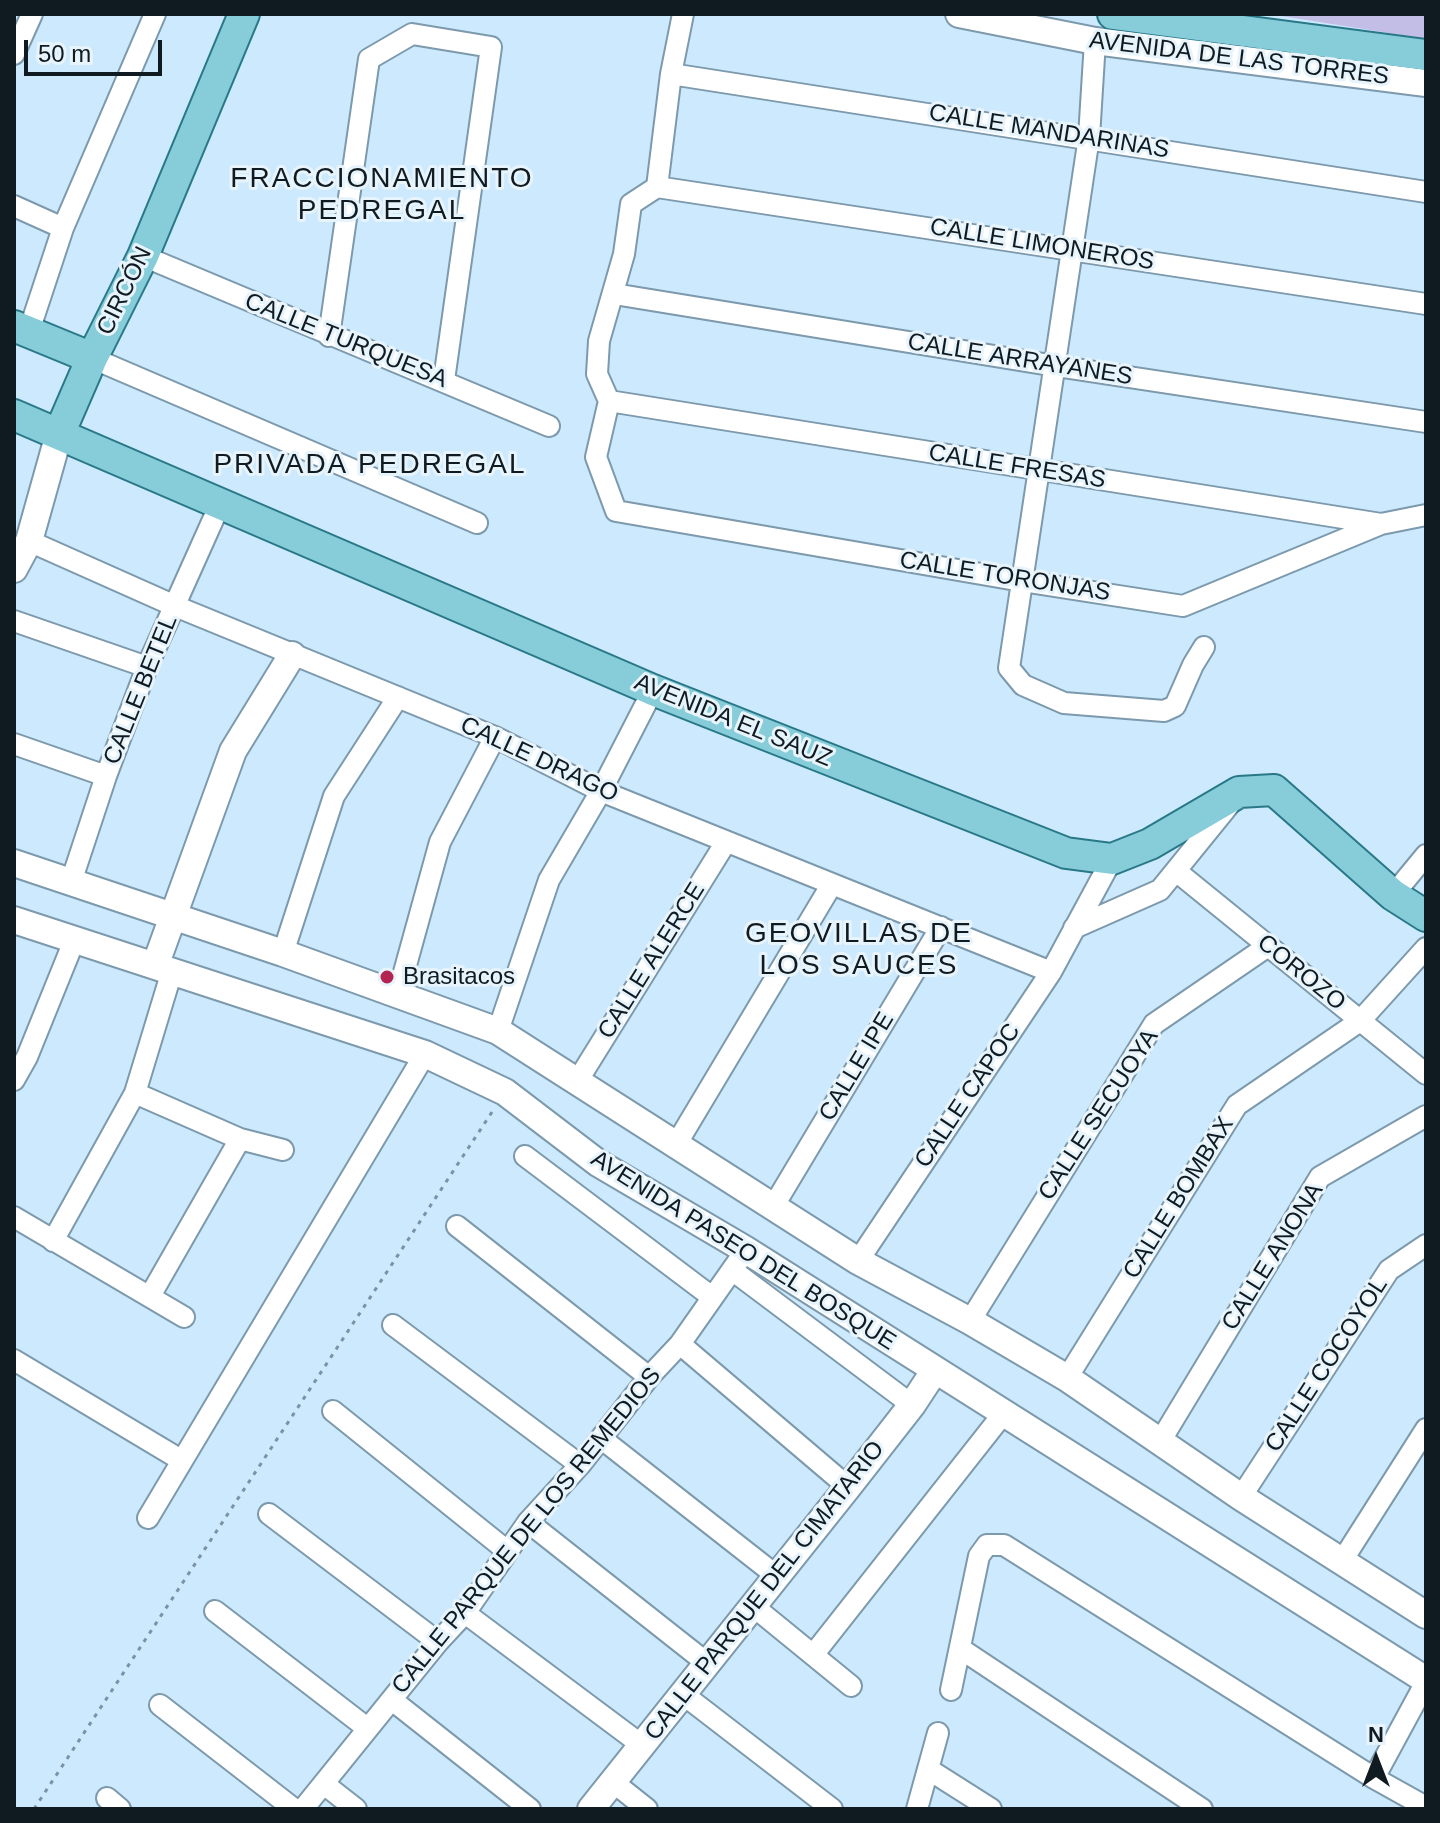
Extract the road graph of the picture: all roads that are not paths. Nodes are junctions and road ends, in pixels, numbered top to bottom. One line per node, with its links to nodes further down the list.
1 (32, 14): 8 (street)
2 (155, 14): 16 (street)
3 (244, 14): 18 (main road, CIRCÓN)
4 (683, 14): 10 (street)
5 (959, 14): 7 (main road, AVENIDA DE LAS TORRES)
6 (1113, 14): 9 (main road, AVENIDA DE LAS TORRES)
7 (1095, 41): 11 (main road, AVENIDA DE LAS TORRES); 12 (street)
8 (14, 54)
9 (1426, 55)
10 (671, 74): 12 (street, CALLE MANDARINAS); 13 (street)
11 (1426, 83)
12 (1089, 137): 14 (street, CALLE MANDARINAS); 17 (street)
13 (657, 187): 17 (street, CALLE LIMONEROS); 19 (street)
14 (1426, 192)
15 (14, 206): 16 (street)
16 (63, 228): 21 (street)
17 (1072, 250): 20 (street, CALLE LIMONEROS); 24 (street)
18 (143, 256): 22 (street, CALLE TURQUESA); 23 (main road, CIRCÓN)
19 (614, 294): 24 (street, CALLE ARRAYANES); 26 (street)
20 (1426, 304)
21 (22, 329): 23 (main road)
22 (329, 336): 25 (street, CALLE TURQUESA); 25 (street)
23 (92, 358): 30 (main road, CIRCÓN); 34 (street)
24 (1056, 366): 28 (street, CALLE ARRAYANES); 31 (street)
25 (444, 380): 29 (street, CALLE TURQUESA)
26 (609, 401): 31 (street, CALLE FRESAS); 38 (street, CALLE TORONJAS)
27 (14, 415): 30 (main road, AVENIDA EL SAUZ)
28 (1426, 422)
29 (549, 426)
30 (59, 434): 32 (main road, AVENIDA EL SAUZ); 36 (main road, CIRCÓN)
31 (1037, 470): 35 (street, CALLE FRESAS); 38 (street)
32 (221, 502): 39 (street, CALLE BETEL); 44 (main road, AVENIDA EL SAUZ)
33 (1426, 515): 35 (street, CALLE FRESAS)
34 (477, 523)
35 (1381, 524): 38 (street, CALLE TORONJAS)
36 (29, 541): 37 (main road, CIRCÓN); 39 (street, CALLE DRAGO)
37 (14, 569)
38 (1022, 581): 41 (street)
39 (175, 606): 42 (street, CALLE DRAGO); 43 (street, CALLE BETEL)
40 (14, 621): 43 (street)
41 (1204, 647)
42 (292, 655): 45 (street, CALLE DRAGO); 59 (main road)
43 (147, 667): 48 (street, CALLE BETEL)
44 (653, 690): 49 (street); 53 (main road, AVENIDA EL SAUZ)
45 (398, 697): 46 (street, CALLE DRAGO); 67 (street)
46 (495, 737): 49 (street, CALLE DRAGO); 70 (street)
47 (14, 744): 48 (street)
48 (106, 776): 56 (street, CALLE BETEL)
49 (601, 791): 51 (street, CALLE DRAGO); 72 (street)
50 (1239, 792): 53 (main road, AVENIDA EL SAUZ); 55 (street); 58 (main road)
51 (726, 842): 57 (street, CALLE DRAGO); 77 (street, CALLE ALERCE)
52 (1426, 855): 58 (street)
53 (1112, 859): 63 (street, CALLE CAPOC)
54 (14, 863): 56 (main road)
55 (1176, 871): 63 (street); 65 (street, COROZO)
56 (71, 882): 59 (main road)
57 (832, 884): 62 (street, CALLE DRAGO); 81 (street)
58 (1393, 895): 60 (main road)
59 (173, 916): 67 (main road); 68 (main road)
60 (1426, 916)
61 (14, 920): 64 (main road, AVENIDA PASEO DEL BOSQUE)
62 (941, 927): 69 (street, CALLE DRAGO); 84 (street, CALLE IPE)
63 (1074, 928): 69 (street, CALLE CAPOC)
64 (74, 941): 68 (main road, AVENIDA PASEO DEL BOSQUE); 74 (street)
65 (1268, 946): 71 (street, COROZO); 94 (street, CALLE SECUOYA)
66 (1426, 948): 71 (street, CALLE BOMBAX)
67 (283, 953): 70 (main road)
68 (164, 968): 73 (main road, AVENIDA PASEO DEL BOSQUE); 78 (street)
69 (1051, 972): 90 (street, CALLE CAPOC)
70 (398, 994): 72 (main road)
71 (1360, 1021): 75 (street, COROZO); 100 (street, CALLE BOMBAX)
72 (498, 1031): 77 (main road)
73 (425, 1054): 89 (main road, AVENIDA PASEO DEL BOSQUE); 107 (street)
74 (20, 1055): 76 (street)
75 (1426, 1074)
76 (14, 1080)
77 (578, 1080): 81 (main road)
78 (135, 1093): 80 (street); 87 (street)
79 (1426, 1116): 106 (street, CALLE ANONA)
80 (240, 1139): 82 (street); 91 (street)
81 (677, 1143): 84 (main road)
82 (283, 1150)
83 (525, 1156): 92 (street)
84 (773, 1207): 90 (main road)
85 (14, 1217): 87 (street)
86 (457, 1226): 99 (street)
87 (53, 1241): 91 (street)
88 (1426, 1245): 110 (street, CALLE COCOYOL)
89 (739, 1260): 92 (street, CALLE PARQUE DE LOS REMEDIOS); 98 (main road, AVENIDA PASEO DEL BOSQUE); 101 (street)
90 (858, 1261): 94 (main road)
91 (150, 1296): 93 (street)
92 (712, 1297): 96 (street, CALLE PARQUE DE LOS REMEDIOS)
93 (184, 1317)
94 (970, 1321): 100 (main road)
95 (393, 1325): 108 (street)
96 (680, 1344): 99 (street, CALLE PARQUE DE LOS REMEDIOS); 109 (street)
97 (14, 1360): 107 (street)
98 (935, 1370): 101 (main road, CALLE PARQUE DEL CIMATARIO); 103 (main road, AVENIDA PASEO DEL BOSQUE)
99 (649, 1377): 105 (street, CALLE PARQUE DE LOS REMEDIOS)
100 (1067, 1378): 106 (main road)
101 (912, 1405): 109 (main road, CALLE PARQUE DEL CIMATARIO)
102 (333, 1411): 114 (street)
103 (1003, 1414): 123 (street); 125 (main road, AVENIDA PASEO DEL BOSQUE)
104 (1426, 1429): 115 (street)
105 (602, 1439): 108 (street, CALLE PARQUE DE LOS REMEDIOS); 116 (street)
106 (1161, 1440): 110 (main road)
107 (181, 1460): 112 (street)
108 (580, 1465): 113 (street, CALLE PARQUE DE LOS REMEDIOS)
109 (848, 1487): 116 (main road, CALLE PARQUE DEL CIMATARIO)
110 (1241, 1497): 115 (main road)
111 (269, 1514): 121 (street)
112 (148, 1518)
113 (528, 1522): 114 (street, CALLE PARQUE DE LOS REMEDIOS); 124 (street)
114 (506, 1550): 119 (street, CALLE PARQUE DE LOS REMEDIOS)
115 (1342, 1561): 120 (main road)
116 (778, 1577): 117 (main road, CALLE PARQUE DEL CIMATARIO)
117 (753, 1606): 123 (street); 124 (main road, CALLE PARQUE DEL CIMATARIO)
118 (215, 1611): 131 (street)
119 (465, 1613): 121 (street, CALLE PARQUE DE LOS REMEDIOS); 133 (street)
120 (1426, 1615)
121 (438, 1642): 129 (street, CALLE PARQUE DE LOS REMEDIOS)
122 (961, 1649): 127 (street); 135 (street); 148 (street)
123 (813, 1655): 126 (street)
124 (708, 1664): 128 (main road, CALLE PARQUE DEL CIMATARIO)
125 (1426, 1681): 135 (street)
126 (851, 1686)
127 (951, 1690)
128 (684, 1695): 133 (main road, CALLE PARQUE DEL CIMATARIO); 145 (street)
129 (392, 1700): 131 (street, CALLE PARQUE DE LOS REMEDIOS); 142 (street)
130 (160, 1705): 139 (street)
131 (367, 1728): 137 (street, CALLE PARQUE DE LOS REMEDIOS)
132 (938, 1733): 134 (street)
133 (643, 1746): 136 (main road, CALLE PARQUE DEL CIMATARIO)
134 (928, 1769): 146 (street); 147 (street)
135 (1374, 1778): 138 (street)
136 (613, 1782): 143 (main road, CALLE PARQUE DEL CIMATARIO); 144 (street)
137 (324, 1784): 140 (street, CALLE PARQUE DE LOS REMEDIOS); 141 (street)
138 (1426, 1807)
139 (294, 1809)
140 (303, 1809)
141 (356, 1809)
142 (530, 1809)
143 (591, 1809)
144 (647, 1809)
145 (832, 1809)
146 (917, 1809)
147 (991, 1809)
148 (1202, 1809)

